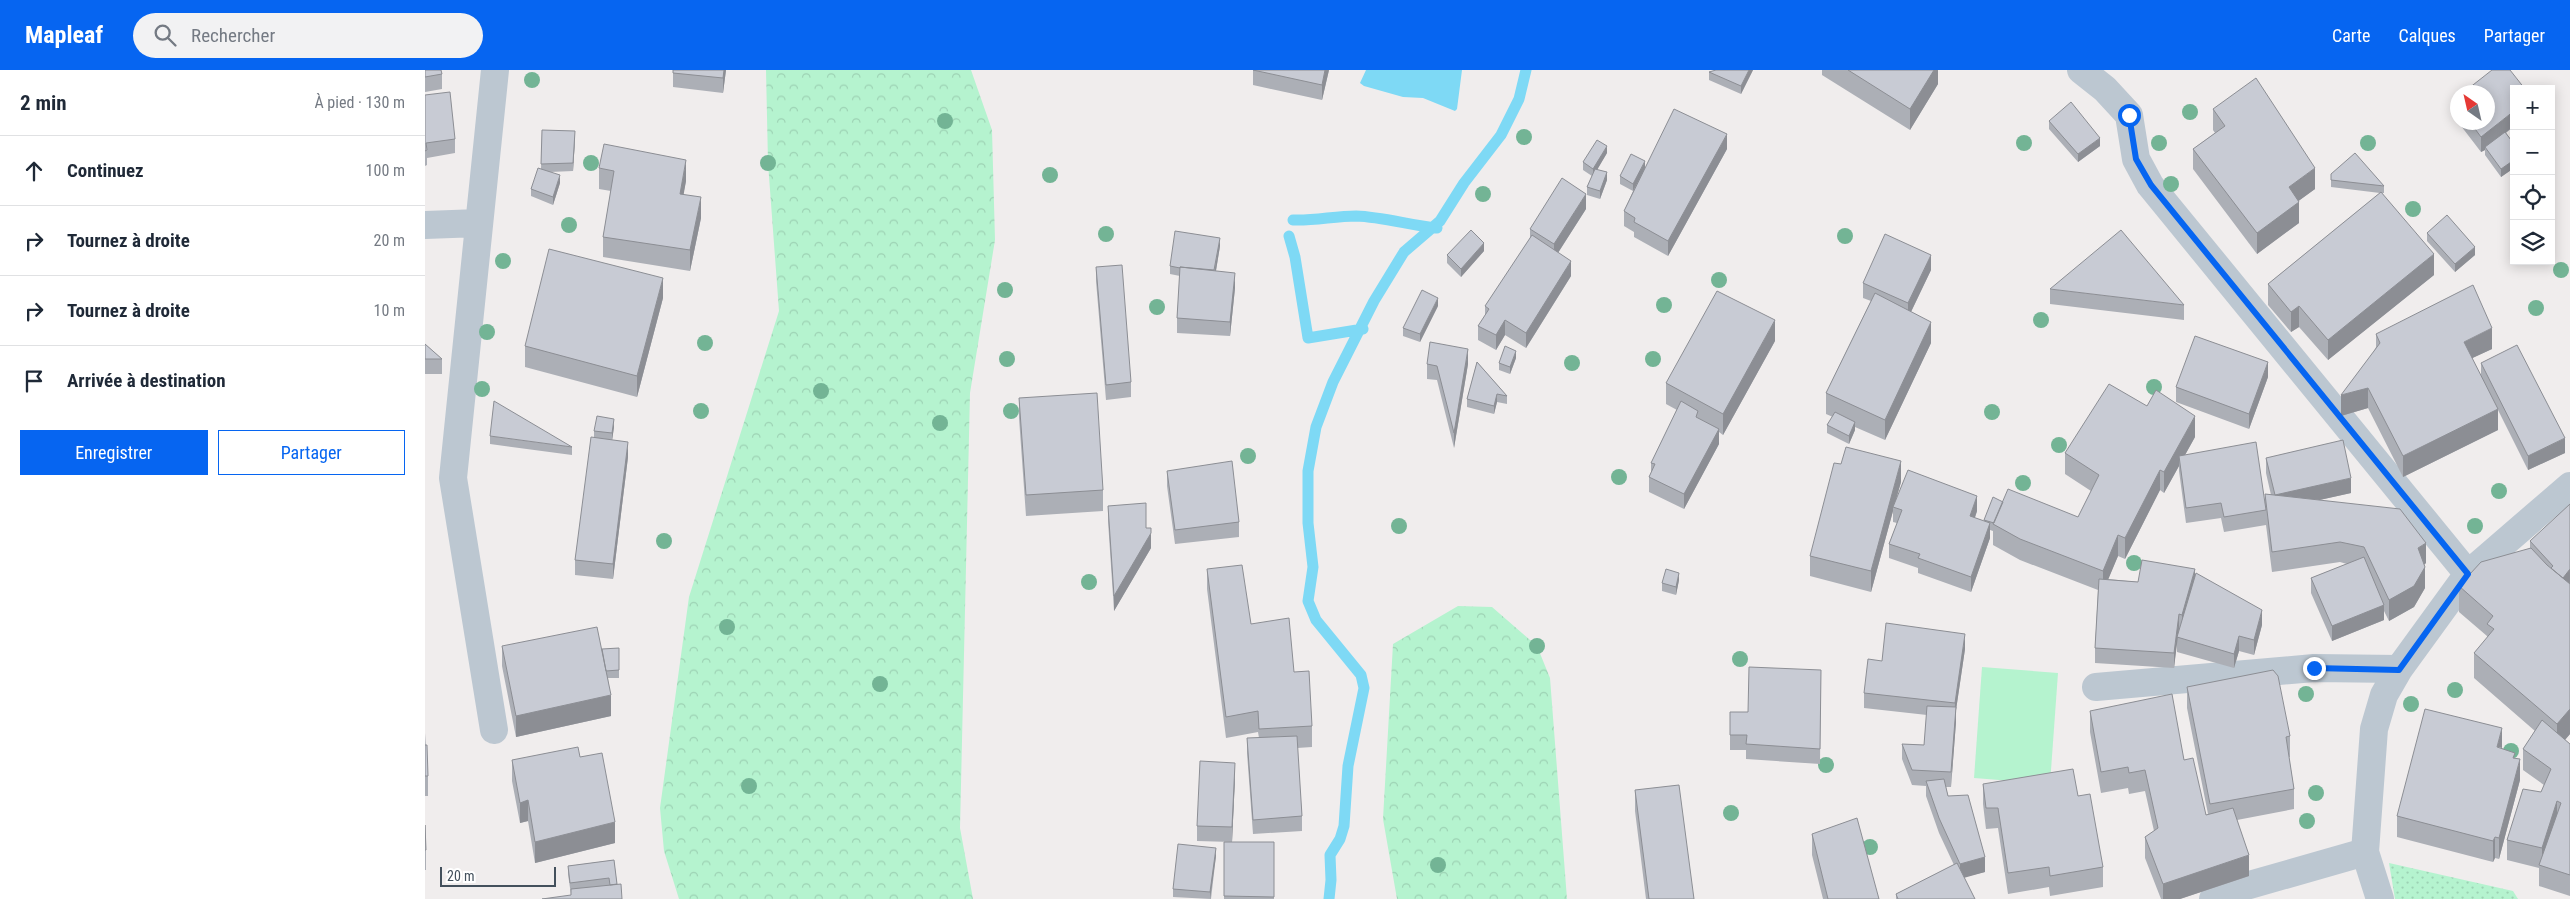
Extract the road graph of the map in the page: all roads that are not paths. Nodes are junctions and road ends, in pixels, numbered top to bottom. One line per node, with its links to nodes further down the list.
1 (495, 70): 3 (street)
2 (2081, 70): 6 (street)
3 (479, 223): 4 (street); 9 (street)
4 (425, 225)
5 (2570, 486): 6 (street)
6 (2468, 574): 7 (street)
7 (2399, 670): 8 (street); 10 (street)
8 (2096, 687)
9 (494, 730)
10 (2365, 852): 11 (street); 12 (street)
11 (2213, 899)
12 (2380, 899)

